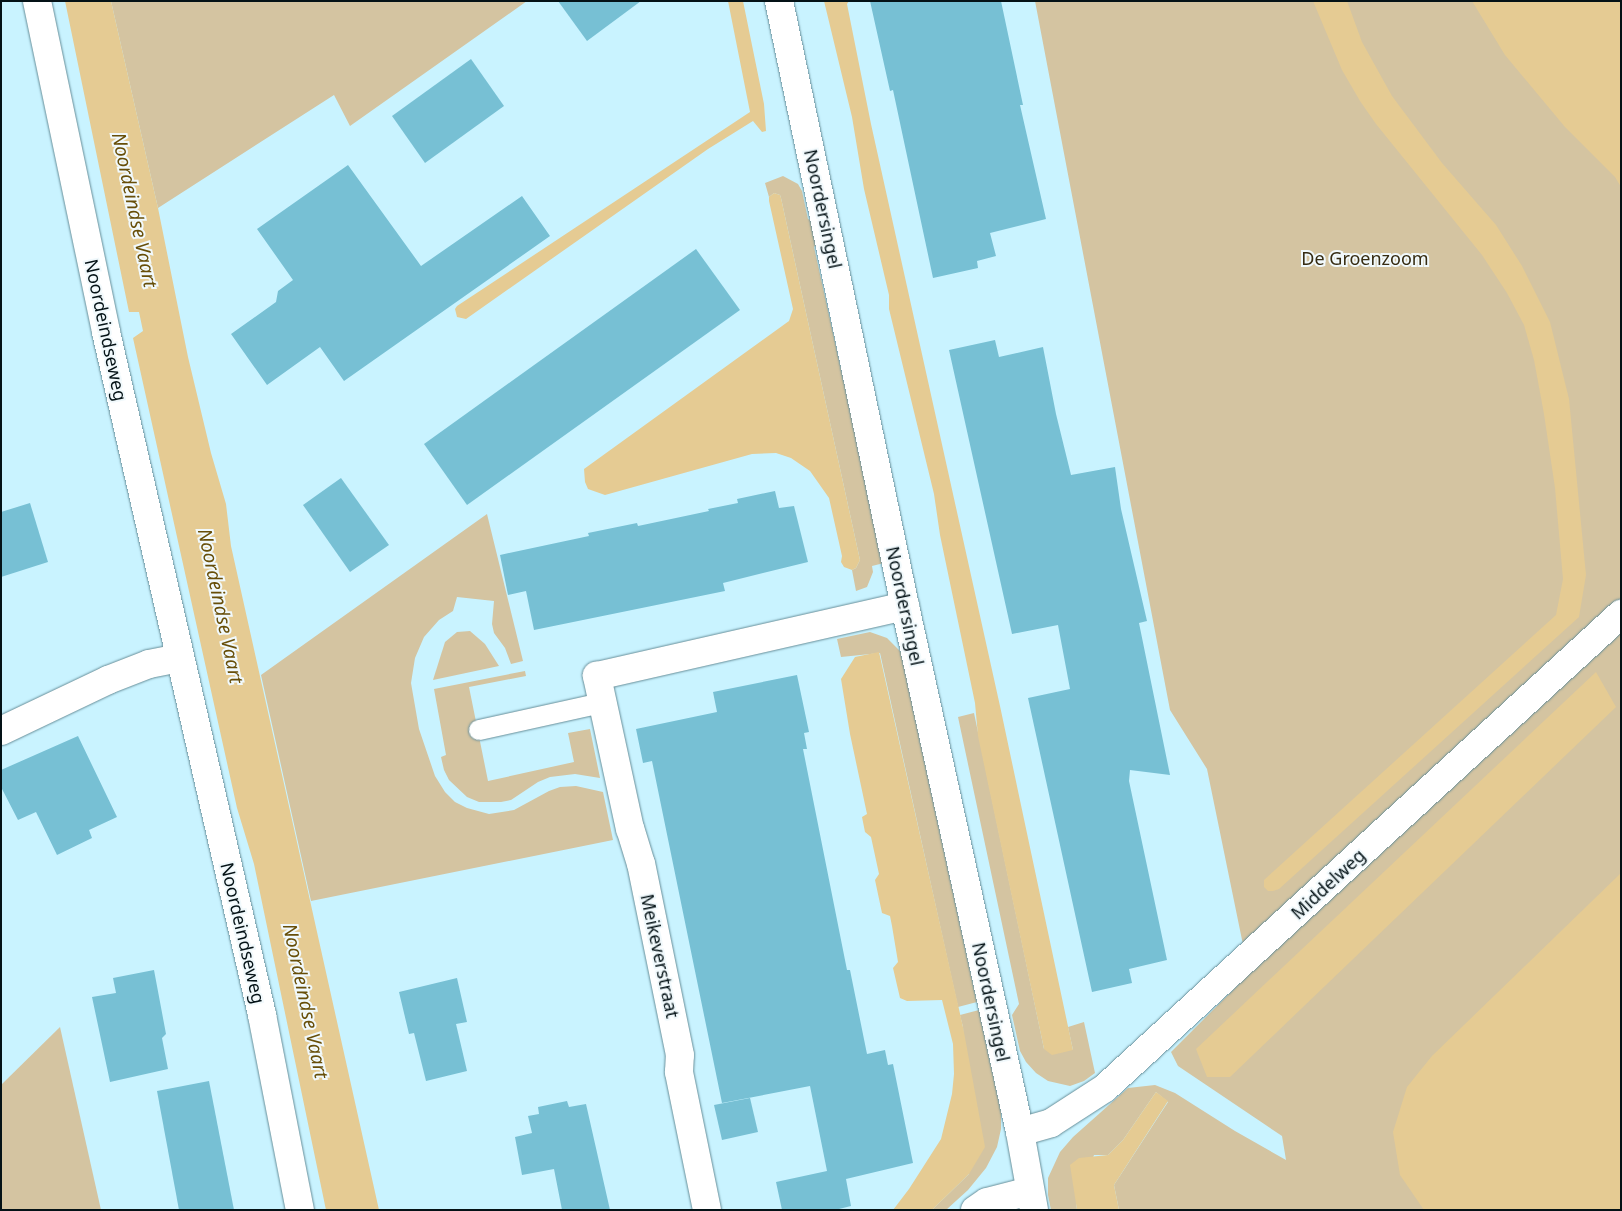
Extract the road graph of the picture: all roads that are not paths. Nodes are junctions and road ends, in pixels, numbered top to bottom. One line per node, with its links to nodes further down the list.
1 (37, 1): 5 (street, Noordeindseweg)
2 (778, 1): 3 (street, Noordersingel)
3 (905, 606): 6 (street, Meikeverstraat); 9 (street, Noordersingel)
4 (1621, 614): 9 (street, Middelweg)
5 (179, 658): 8 (street); 11 (street, Noordeindseweg)
6 (602, 703): 7 (lane); 12 (street, Meikeverstraat)
7 (479, 730)
8 (1, 731)
9 (1020, 1132): 10 (street, Noordersingel)
10 (1032, 1201): 13 (street)
11 (300, 1210)
12 (707, 1210)
13 (975, 1210)

